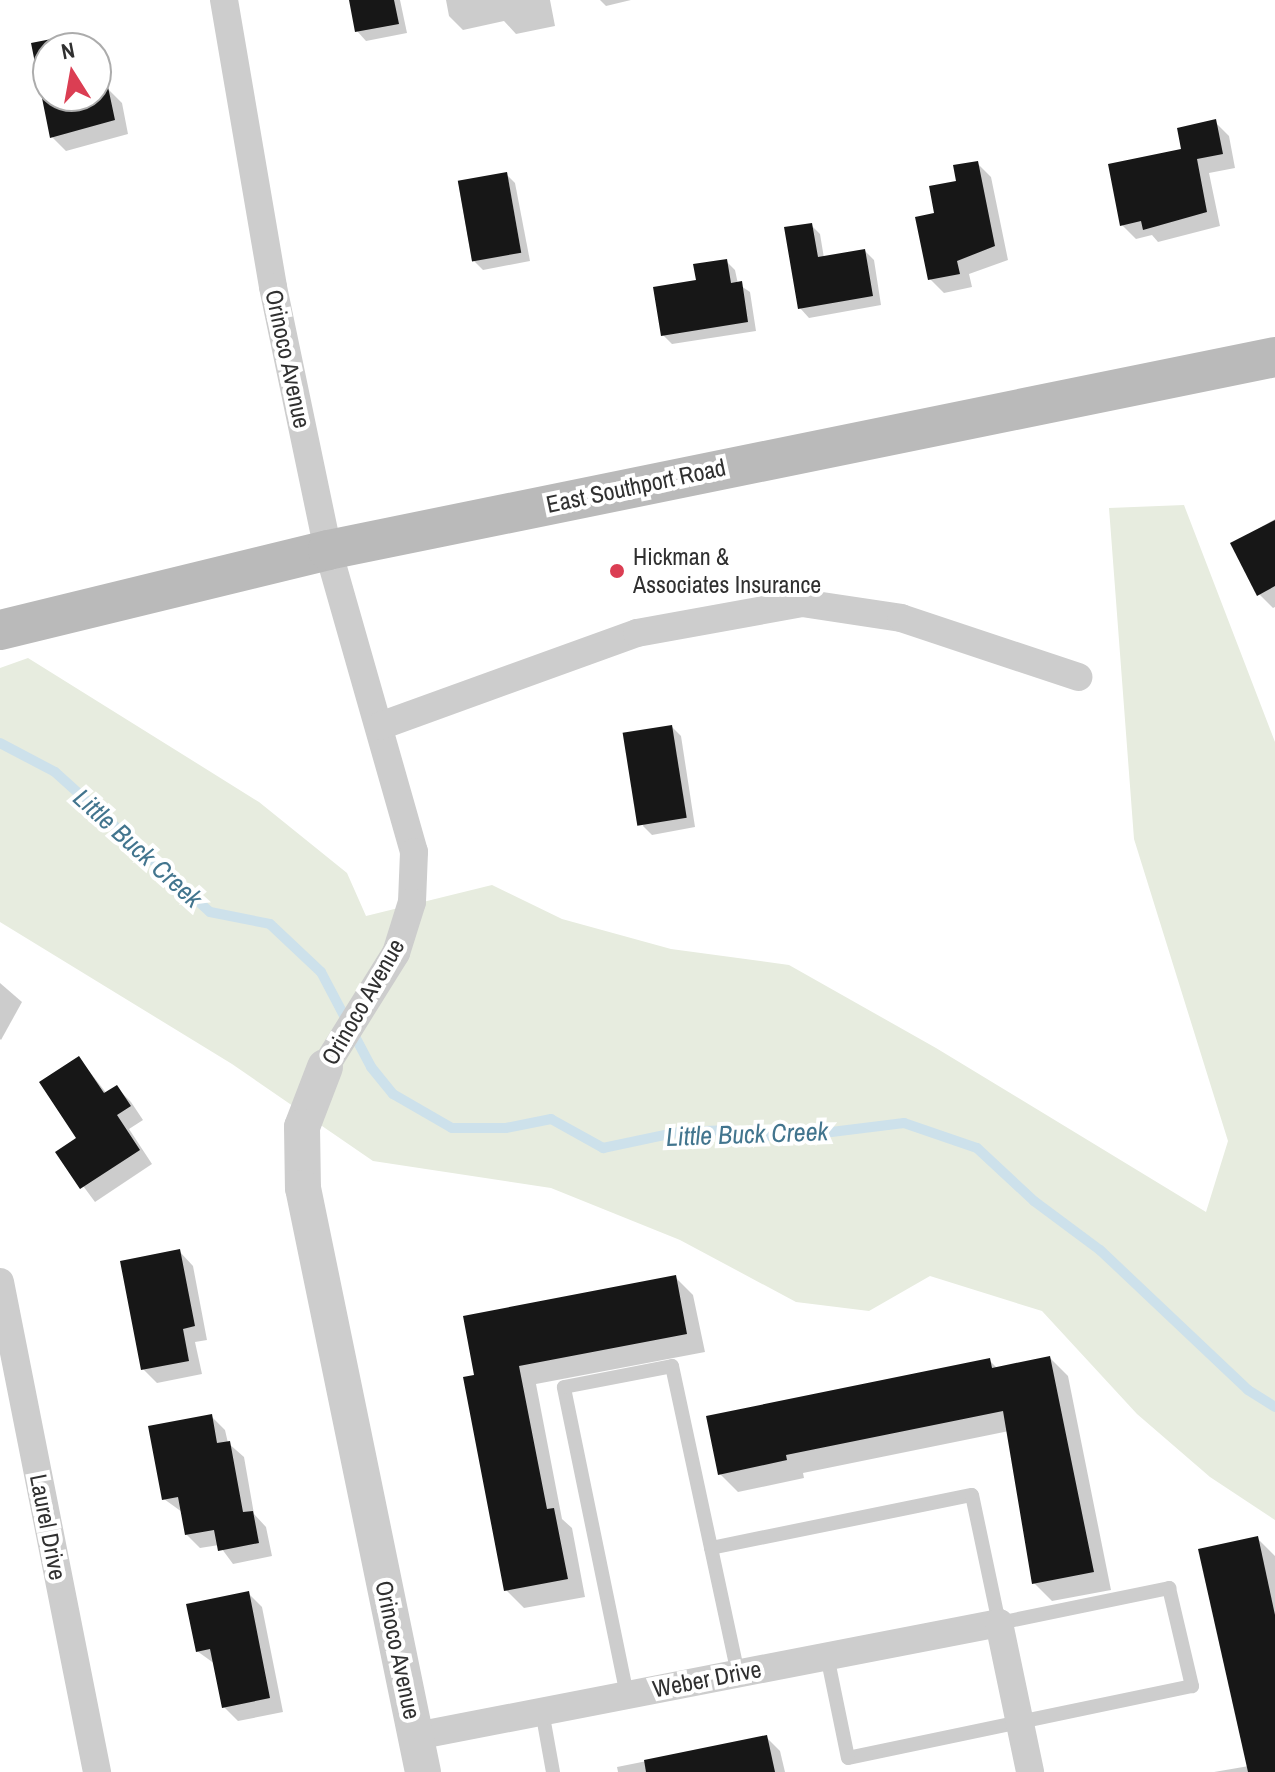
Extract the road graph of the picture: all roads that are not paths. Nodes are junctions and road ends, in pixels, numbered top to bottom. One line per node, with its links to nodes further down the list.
1 (224, 0): 3 (street, Orinoco Avenue)
2 (1275, 357): 3 (main road, East Southport Road)
3 (328, 550): 4 (main road, East Southport Road); 6 (street, Orinoco Avenue)
4 (0, 630)
5 (1078, 677): 6 (street)
6 (380, 726): 7 (street, Orinoco Avenue)
7 (325, 1067): 16 (street, Orinoco Avenue)
8 (0, 1282): 17 (street, Laurel Drive)
9 (711, 1548): 10 (lane); 12 (lane); 13 (lane)
10 (999, 1623): 11 (street, Weber Drive); 15 (street); 15 (lane)
11 (827, 1656): 12 (street, Weber Drive); 15 (lane)
12 (738, 1674): 13 (street, Weber Drive)
13 (627, 1695): 14 (street, Weber Drive)
14 (542, 1711): 16 (street, Weber Drive); 19 (lane)
15 (1020, 1722): 20 (street)
16 (416, 1736): 18 (street, Orinoco Avenue)
17 (97, 1772)
18 (423, 1772)
19 (553, 1772)
20 (1030, 1772)

